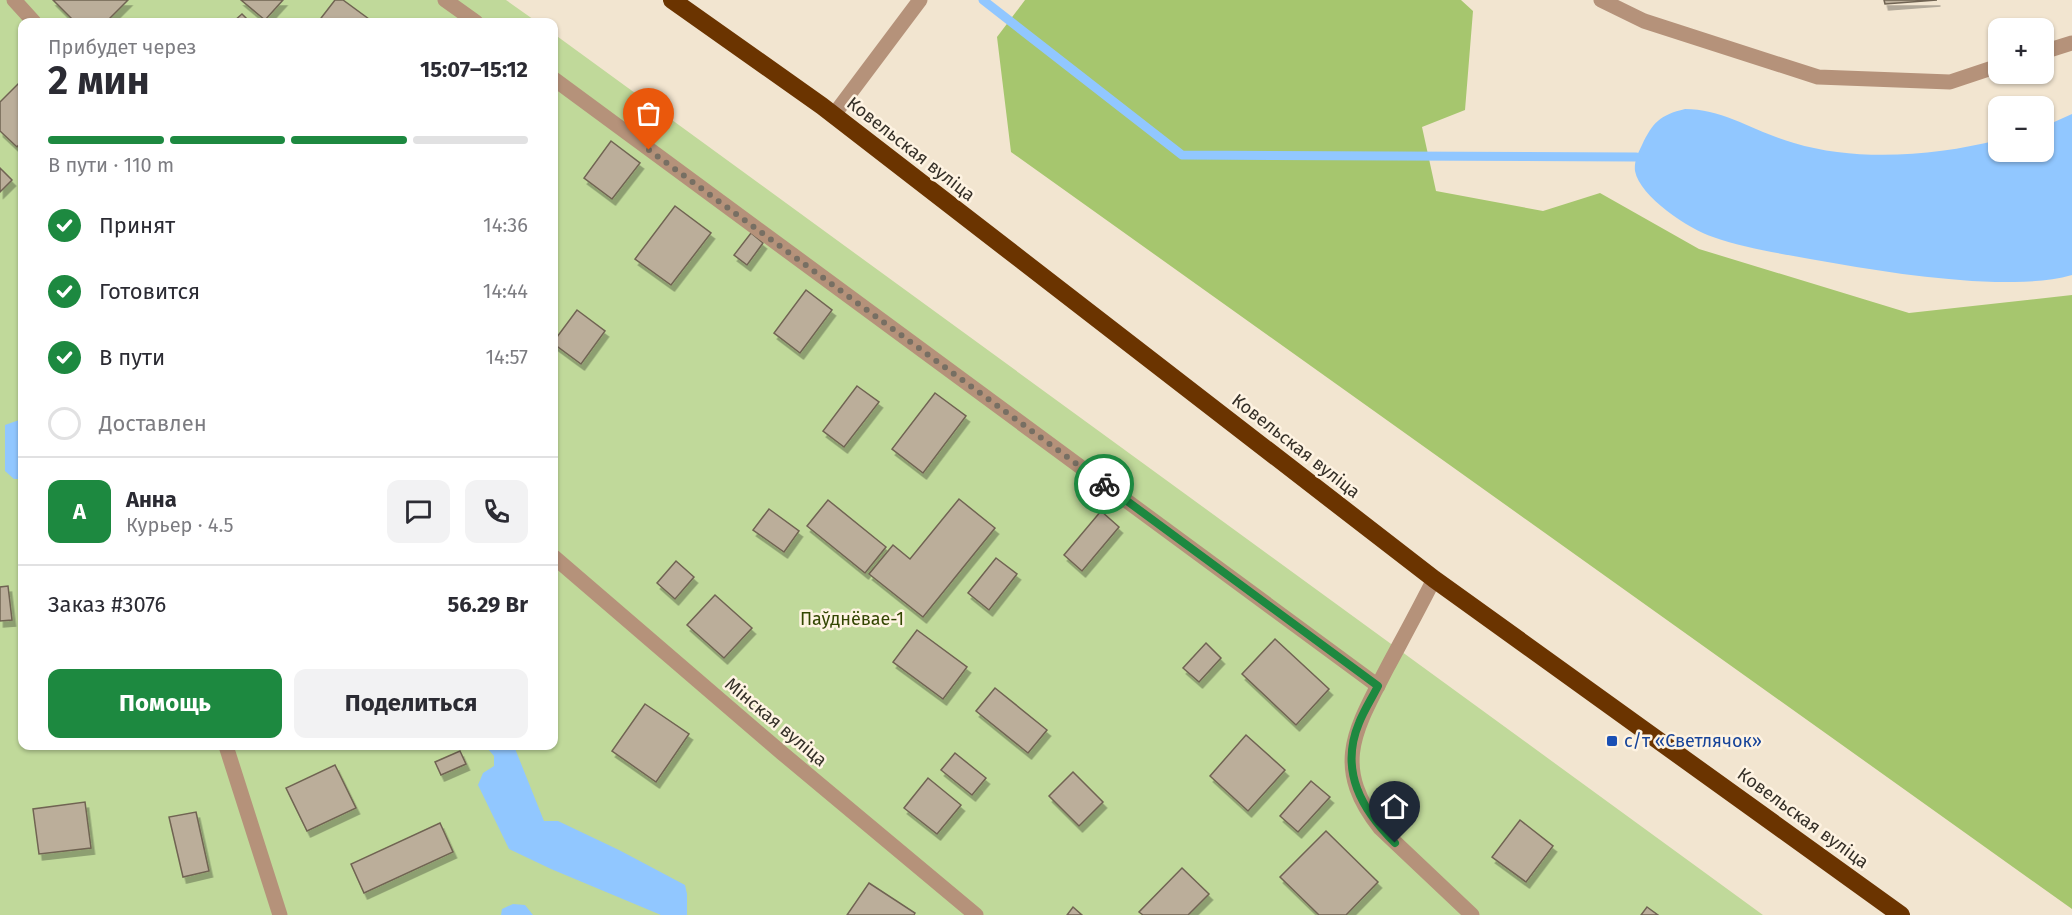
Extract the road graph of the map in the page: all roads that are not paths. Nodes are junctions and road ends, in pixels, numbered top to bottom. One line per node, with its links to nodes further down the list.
1 (14, 0): 6 (street)
2 (446, 0): 7 (street)
3 (672, 0): 12 (highway, Ковельская вуліца)
4 (920, 0): 12 (street)
5 (1601, 0): 10 (street)
6 (30, 18)
7 (471, 18)
8 (2072, 43): 9 (street)
9 (2054, 49)
10 (1988, 69)
11 (558, 83): 15 (street)
12 (833, 116): 14 (highway, Ковельская вуліца)
13 (558, 560): 18 (street, Мінская вуліца)
14 (1434, 579): 15 (street); 20 (highway, Ковельская вуліца)
15 (1378, 686): 19 (street)
16 (227, 750): 17 (street)
17 (280, 915)
18 (976, 915)
19 (1472, 915)
20 (1901, 915)

